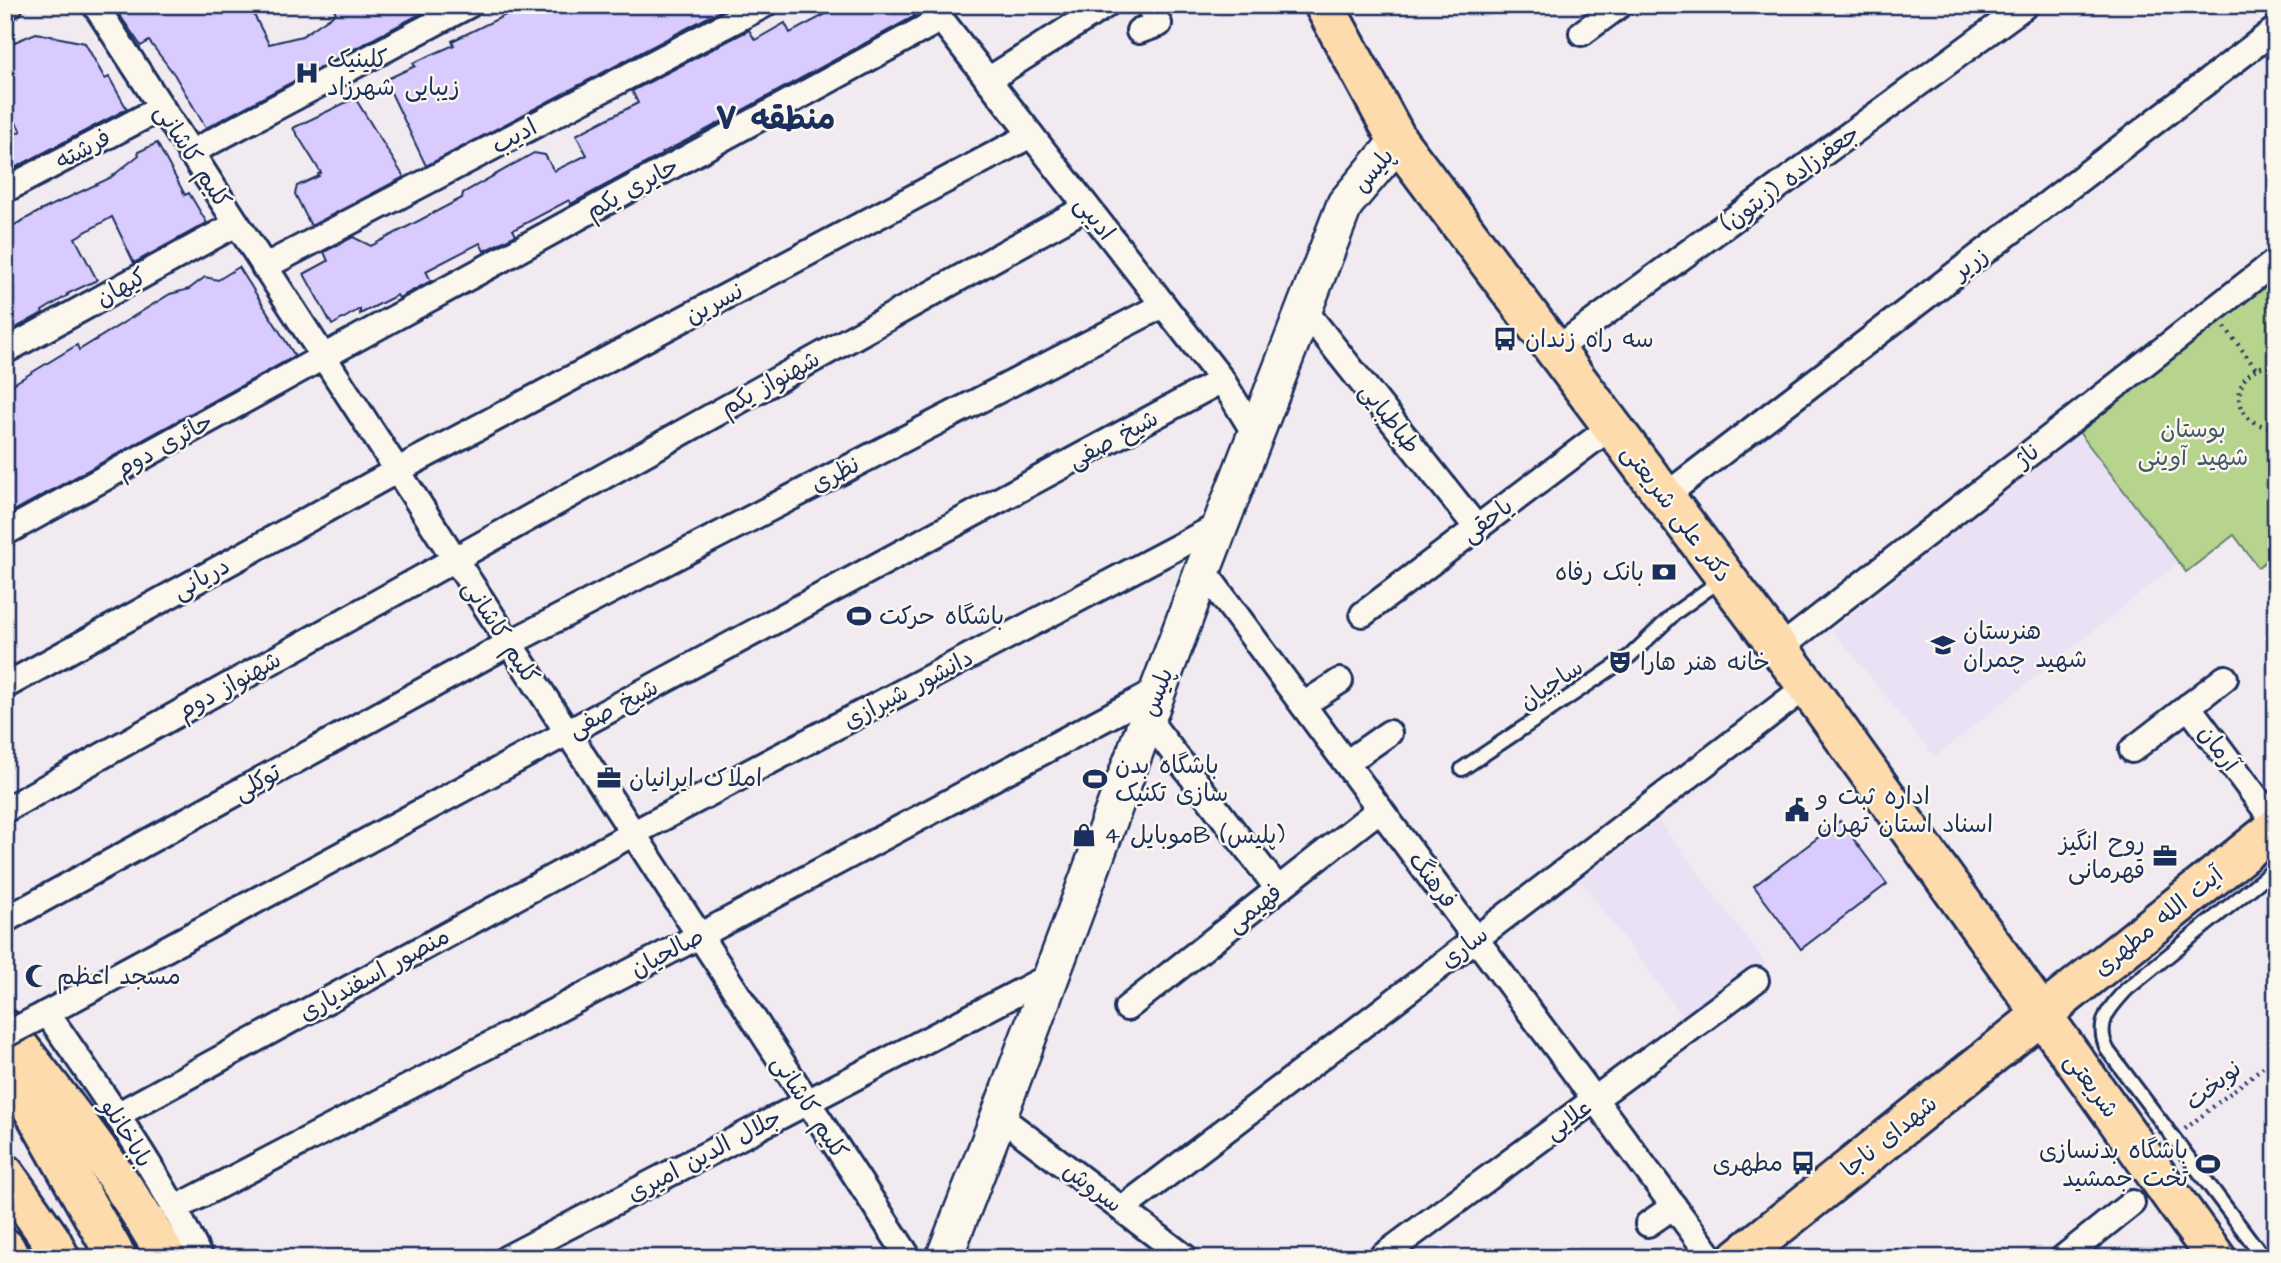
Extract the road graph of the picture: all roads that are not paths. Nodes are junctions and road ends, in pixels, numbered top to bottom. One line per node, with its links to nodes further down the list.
1 (95, 5): 15 (street, کلیم کاشانی)
2 (469, 5): 18 (street)
3 (764, 5): 23 (street, ادیب)
4 (1106, 5): 14 (street)
5 (1148, 5): 11 (street)
6 (1324, 5): 17 (main road, دکتر علی شریعتی)
7 (1620, 5): 12 (street)
8 (2026, 5): 26 (street, جعفرزاده (زیتون))
9 (935, 12): 14 (street, ادیبی); 28 (street, حایری یکم)
10 (2276, 29): 33 (street, زریر)
11 (1139, 31)
12 (1582, 33)
13 (1364, 52): 17 (lane)
14 (988, 80): 16 (street, ادیبی)
15 (161, 108): 18 (street, کلیم کاشانی); 19 (street, فرشته)
16 (1031, 135): 20 (street, ادیبی); 32 (street, نسرین)
17 (1398, 141): 25 (main road, پلیس); 26 (main road, دکتر علی شریعتی)
18 (190, 153): 21 (street, کلیم کاشانی)
19 (5, 190)
20 (1087, 207): 24 (street, ادیبی); 37 (street, شهنواز یکم)
21 (236, 224): 23 (street, کلیم کاشانی); 27 (street, کیهان)
22 (2276, 261): 42 (street, ناژ)
23 (264, 267): 28 (street, کلیم کاشانی)
24 (1163, 304): 29 (street, ادیبی); 41 (street, نظری)
25 (1303, 308): 31 (main road, پلیس); 35 (street, طباطبایی)
26 (1555, 350): 30 (main road, دکتر علی شریعتی)
27 (5, 351)
28 (323, 357): 32 (street, کلیم کاشانی); 36 (street, حائری دوم)
29 (1222, 380): 31 (street, ادیبی); 50 (street, شیخ صفی)
30 (1612, 426): 33 (main road, دکتر علی شریعتی); 35 (street, یاحقی)
31 (1255, 434): 34 (main road, پلیس)
32 (396, 471): 37 (street, کلیم کاشانی); 45 (street, دریانی)
33 (1665, 496): 39 (main road, دکتر علی شریعتی)
34 (1221, 524): 38 (main road, پلیس); 58 (street, دانشور شیرازی)
35 (1478, 528): 40 (street, یاحقی)
36 (5, 533)
37 (454, 559): 41 (street, کلیم کاشانی); 56 (street, شهنواز دوم)
38 (1203, 570): 47 (main road, پلیس); 48 (street, فرهنگ)
39 (1725, 577): 42 (main road, دکتر علی شریعتی); 54 (lane, ساجیان)
40 (1363, 614)
41 (508, 644): 50 (street, کلیم کاشانی); 61 (street, توکلی)
42 (1779, 649): 46 (main road, دکتر علی شریعتی)
43 (2225, 678): 49 (street)
44 (1340, 681): 48 (street)
45 (5, 686)
46 (1807, 686): 63 (street, ساری); 67 (main road, دکتر علی شریعتی)
47 (1152, 704): 60 (street); 62 (street, صالحیان); 64 (main road, پلیس)
48 (1303, 705): 53 (street, فرهنگ)
49 (2188, 706): 52 (street); 57 (street, آرمان)
50 (566, 733): 58 (street, کلیم کاشانی); 68 (street, شیخ صفی)
51 (1389, 733): 53 (street)
52 (2132, 750)
53 (1346, 763): 55 (street, فرهنگ)
54 (1462, 769)
55 (1380, 809): 60 (street, فهیمی); 63 (street, فرهنگ)
56 (5, 810)
57 (2276, 825): 67 (main road, آیت الله مطهری)
58 (632, 834): 62 (street, کلیم کاشانی); 73 (street, منصور اسفندیاری)
59 (2276, 868): 96 (lane)
60 (1278, 889): 66 (street, فهیمی)
61 (5, 920)
62 (699, 936): 72 (street, کلیم کاشانی); 78 (street, صالحیان)
63 (1476, 938): 71 (street, فرهنگ); 79 (street, ساری)
64 (1050, 976): 72 (street, جلال الدین امیری); 74 (main road, پلیس)
65 (1756, 980): 71 (street, علایی)
66 (1128, 1008)
67 (2041, 1015): 93 (main road, شهدای ناجا); 95 (main road, شریعتی)
68 (29, 1020): 69 (street, شیخ صفی, bridge); 73 (street, باباخانلو); 86 (main road)
69 (5, 1035)
70 (5, 1060): 85 (main road)
71 (1595, 1099): 77 (street, فرهنگ); 91 (street, علایی)
72 (806, 1101): 82 (street, کلیم کاشانی); 88 (street, جلال الدین امیری)
73 (117, 1115): 78 (street, باباخانلو)
74 (999, 1116): 79 (street, سروش); 89 (main road, پلیس)
75 (5, 1174): 84 (main road)
76 (2132, 1203): 94 (street)
77 (1674, 1206): 80 (street); 92 (street, فرهنگ)
78 (174, 1209): 87 (street, باباخانلو)
79 (1122, 1209): 90 (street, سروش)
80 (1648, 1224)
81 (5, 1248): 83 (main road)
82 (908, 1257)
83 (10, 1258)
84 (60, 1258)
85 (117, 1258)
86 (167, 1258)
87 (200, 1258)
88 (507, 1258)
89 (944, 1258)
90 (1186, 1258)
91 (1380, 1258)
92 (1712, 1258)
93 (1738, 1258)
94 (2063, 1258)
95 (2217, 1258)
96 (2264, 1258)

